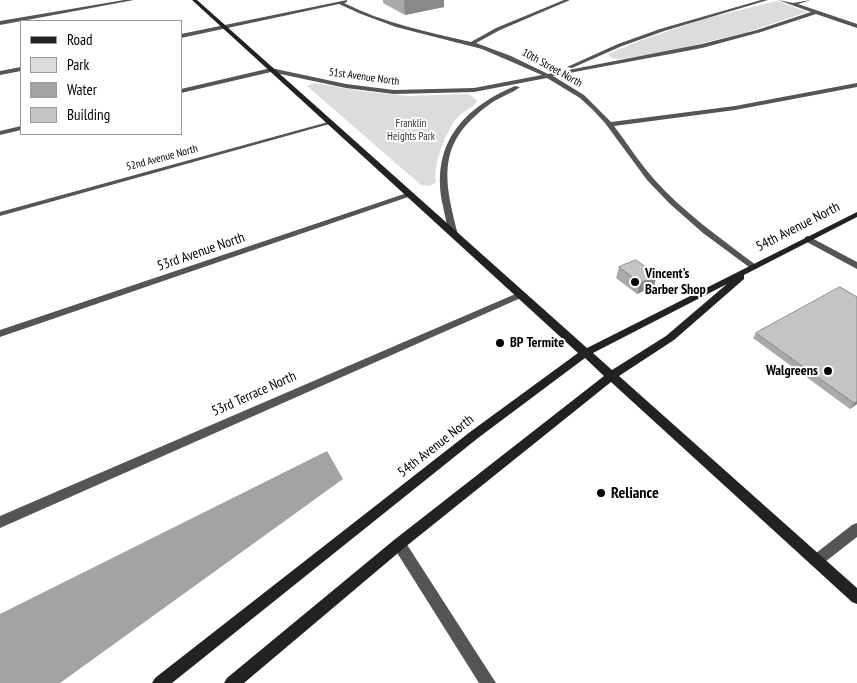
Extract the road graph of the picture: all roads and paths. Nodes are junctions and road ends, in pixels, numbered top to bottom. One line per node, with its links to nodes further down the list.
1 (132, 0): 11 (street)
2 (194, 0): 12 (main road)
3 (348, 0): 8 (street)
4 (568, 0): 15 (street)
5 (766, 0): 19 (street)
6 (780, 0): 9 (street)
7 (809, 0): 9 (street)
8 (339, 2): 12 (street); 15 (street, 10th Street North)
9 (793, 4): 10 (street)
10 (816, 12): 13 (street); 19 (street)
11 (0, 23)
12 (222, 26): 14 (street); 17 (main road)
13 (857, 26)
14 (182, 36)
15 (471, 44): 19 (street, 10th Street North)
16 (20, 69): 18 (street)
17 (271, 70): 19 (street, 51st Avenue North); 21 (street, 51st Avenue North); 22 (main road)
18 (0, 73)
19 (547, 76): 23 (street, 10th Street North); 29 (street)
20 (857, 85): 23 (street)
21 (182, 90)
22 (330, 123): 26 (main road); 27 (street, 52nd Avenue North)
23 (611, 124): 32 (street, 10th Street North)
24 (20, 128): 25 (street)
25 (0, 132)
26 (410, 195): 29 (main road); 34 (street, 53rd Avenue North)
27 (0, 214)
28 (857, 214): 30 (main road, 54th Avenue North)
29 (454, 234): 33 (main road)
30 (808, 239): 31 (street); 32 (main road, 54th Avenue North)
31 (857, 266)
32 (753, 267): 35 (main road, 54th Avenue North); 36 (main road, 54th Avenue North)
33 (520, 295): 35 (main road); 37 (street, 53rd Terrace North)
34 (0, 334)
35 (585, 353): 36 (main road); 42 (main road, 54th Avenue North)
36 (611, 376): 39 (main road, 54th Avenue North); 40 (main road)
37 (0, 522)
38 (857, 529): 40 (street)
39 (398, 544): 43 (main road, 54th Avenue North); 44 (street)
40 (816, 561): 41 (main road)
41 (857, 598)
42 (160, 683)
43 (232, 683)
44 (488, 683)

